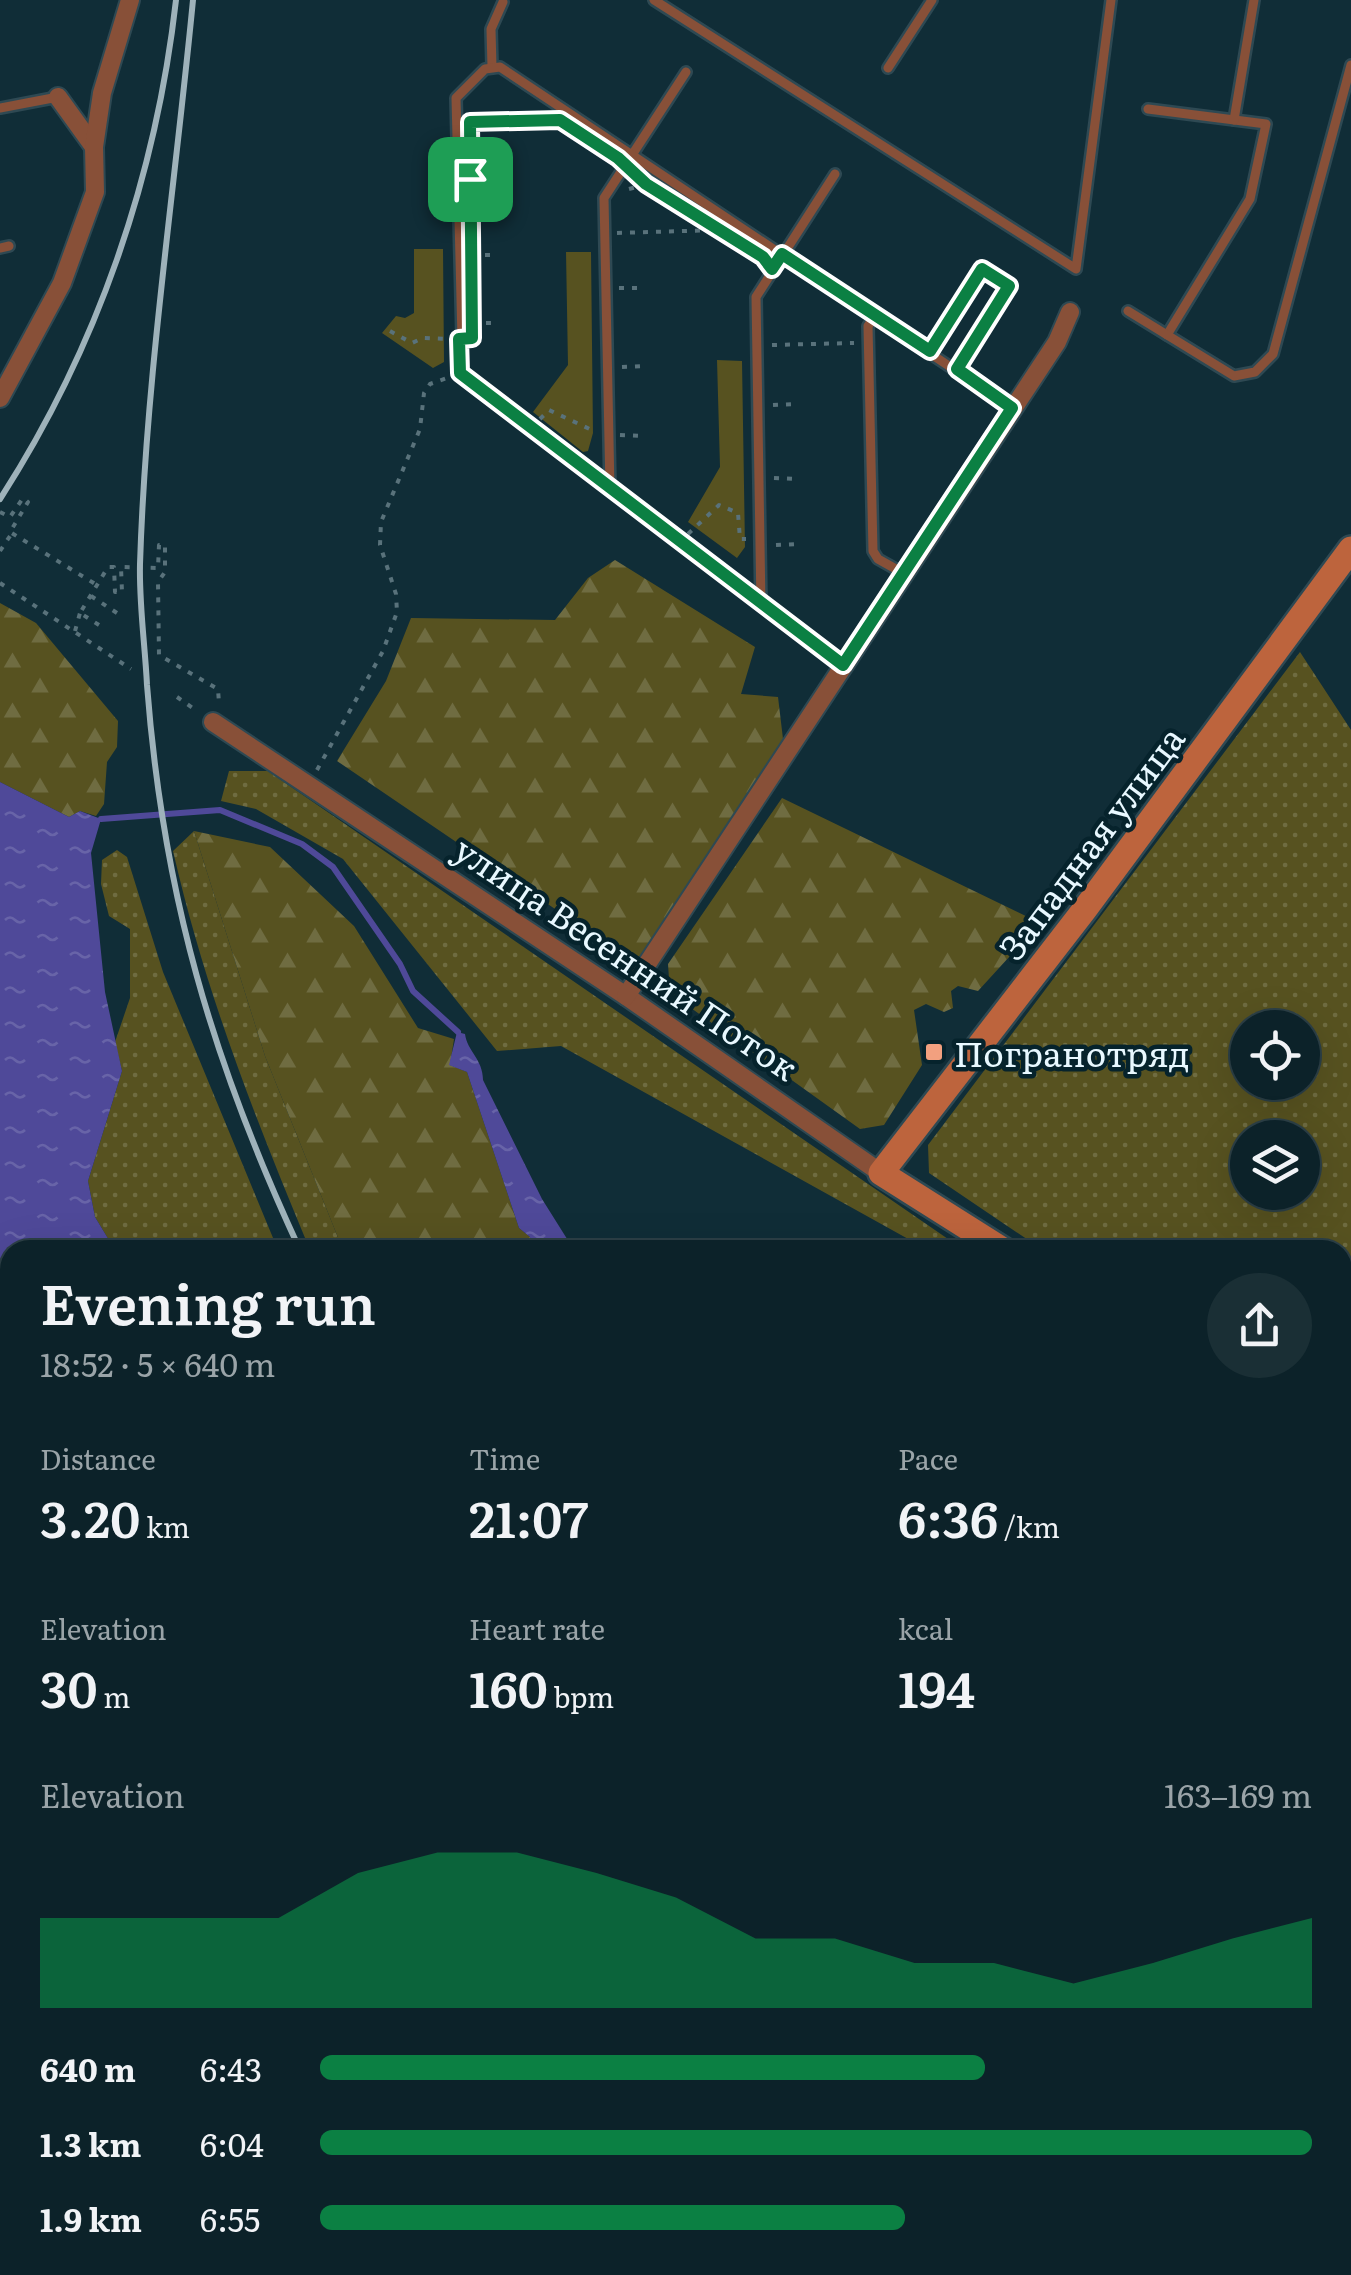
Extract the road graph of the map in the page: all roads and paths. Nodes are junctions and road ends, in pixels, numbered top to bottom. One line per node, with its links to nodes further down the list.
1 (130, 0): 17 (street)
2 (654, 0): 4 (lane)
3 (932, 0): 9 (lane)
4 (1111, 0)
5 (1254, 0): 16 (lane)
6 (503, 2): 8 (lane)
7 (1351, 66): 42 (lane)
8 (492, 67): 18 (lane); 43 (lane)
9 (888, 68)
10 (686, 72): 18 (lane)
11 (58, 97): 13 (lane); 17 (street)
12 (470, 105): 15 (path)
13 (0, 108)
14 (1148, 109): 16 (lane)
15 (546, 112)
16 (1234, 120): 42 (lane)
17 (94, 147): 49 (street)
18 (633, 154): 19 (lane); 28 (lane)
19 (626, 165): 23 (path); 55 (lane)
20 (835, 174): 28 (lane)
21 (491, 178): 22 (path)
22 (470, 179)
23 (646, 184): 24 (path); 25 (path)
24 (656, 186)
25 (619, 198)
26 (706, 219): 27 (path)
27 (616, 220)
28 (782, 254): 36 (lane); 66 (lane)
29 (492, 255): 31 (path)
30 (618, 270): 32 (path)
31 (471, 272)
32 (644, 288)
33 (472, 306): 37 (path)
34 (1128, 311): 42 (lane)
35 (1070, 312): 52 (street)
36 (876, 315): 44 (lane); 73 (lane)
37 (472, 323): 38 (path); 43 (path)
38 (493, 323)
39 (855, 325): 40 (path)
40 (771, 328)
41 (390, 330): 43 (path)
42 (1167, 335)
43 (459, 339): 47 (lane)
44 (930, 351): 46 (lane); 46 (lane)
45 (644, 366): 48 (path)
46 (957, 369): 52 (lane)
47 (460, 373): 60 (lane); 86 (path)
48 (622, 384)
49 (0, 398)
50 (795, 404): 51 (path)
51 (773, 405)
52 (1012, 408): 73 (street)
53 (624, 418): 56 (path)
54 (550, 432): 55 (path)
55 (609, 434): 56 (path); 60 (lane)
56 (624, 436): 57 (path); 58 (path)
57 (646, 436)
58 (625, 452)
59 (796, 478): 61 (path)
60 (610, 489): 77 (lane)
61 (775, 494)
62 (0, 512): 64 (path)
63 (674, 524): 65 (path)
64 (12, 533): 71 (path); 75 (path)
65 (688, 534): 66 (path); 67 (path)
66 (760, 539): 68 (path); 77 (lane)
67 (702, 543)
68 (776, 544): 69 (path); 72 (path)
69 (797, 544)
70 (1351, 550): 88 (street, Западная улица)
71 (0, 551)
72 (776, 561)
73 (903, 574): 82 (street)
74 (0, 583): 81 (path)
75 (97, 585): 76 (path); 85 (path)
76 (91, 596): 78 (path); 79 (path)
77 (761, 606): 82 (lane)
78 (117, 612)
79 (80, 613): 80 (path); 81 (path)
80 (98, 625)
81 (75, 631): 83 (path)
82 (843, 665): 87 (street)
83 (131, 669)
84 (177, 698): 85 (path)
85 (216, 715): 87 (street, улица Весенний Поток)
86 (315, 773)
87 (626, 996): 88 (street, улица Весенний Поток)
88 (882, 1173): 89 (street, улица Весенний Поток)
89 (986, 1240)

